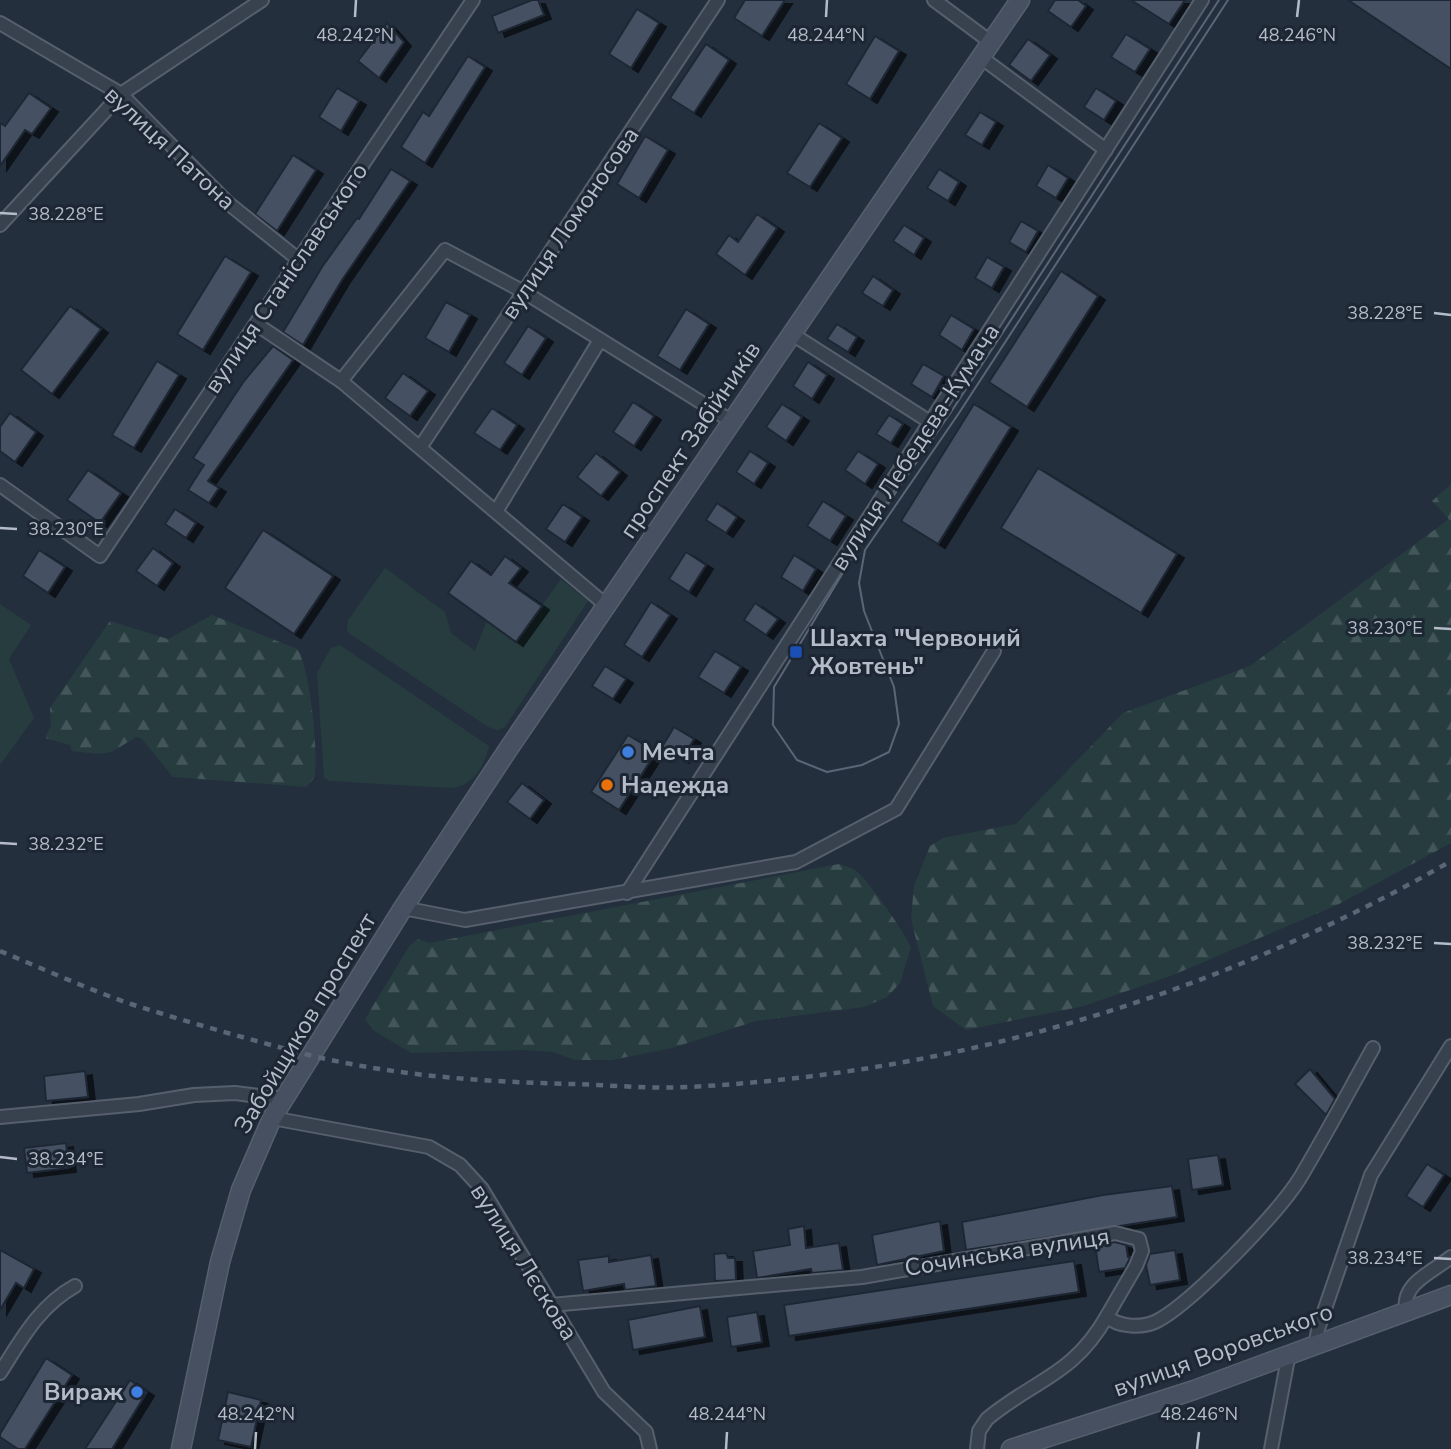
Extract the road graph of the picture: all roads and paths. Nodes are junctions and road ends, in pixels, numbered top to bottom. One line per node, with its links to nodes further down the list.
1 (262, 0): 10 (street)
2 (473, 0): 13 (street, вулиця Станіславського)
3 (718, 0): 14 (street, вулиця Ломоносова)
4 (934, 0): 8 (street)
5 (1020, 0): 8 (main road, проспект Забійників)
6 (1202, 0): 11 (street, вулиця Лебедєва-Кумача)
7 (0, 23): 10 (street, вулиця Патона)
8 (992, 43): 9 (main road, проспект Забійників)
9 (982, 58): 11 (street); 16 (main road, проспект Забійників)
10 (121, 94): 12 (street); 13 (street, вулиця Патона)
11 (1106, 150): 20 (street, вулиця Лебедєва-Кумача)
12 (0, 225)
13 (299, 260): 15 (street, вулиця Станіславського)
14 (524, 292): 17 (street); 18 (street); 21 (street, вулиця Ломоносова)
15 (256, 324): 18 (street); 22 (street, вулиця Станіславського)
16 (792, 334): 19 (main road, проспект Забійників); 20 (street)
17 (600, 340): 19 (street); 23 (street)
18 (341, 381): 21 (street)
19 (731, 421): 24 (main road, проспект Забійників)
20 (930, 422): 26 (street, вулиця Лебедєва-Кумача)
21 (421, 446): 23 (street)
22 (0, 485)
23 (497, 510): 24 (street)
24 (607, 606): 27 (main road, проспект Забійників)
25 (994, 651): 26 (street)
26 (627, 893): 27 (street)
27 (403, 908): 30 (main road, Забойщиков проспект)
28 (1451, 1046): 39 (street)
29 (1373, 1048): 38 (street)
30 (284, 1099): 31 (street); 32 (main road, Забойщиков проспект)
31 (0, 1117)
32 (272, 1118): 36 (street, вулиця Лєскова); 42 (main road, Забойщиков проспект)
33 (1451, 1256): 37 (street)
34 (75, 1286): 41 (street)
35 (1451, 1295): 37 (main road, вулиця Воровського)
36 (551, 1305): 38 (street, Сочинська вулиця); 43 (street, вулиця Лєскова)
37 (1406, 1311): 39 (main road, вулиця Воровського)
38 (1107, 1316): 44 (street)
39 (1316, 1343): 40 (main road, вулиця Воровського)
40 (1289, 1353): 45 (main road, вулиця Воровського); 46 (street)
41 (0, 1373)
42 (181, 1449)
43 (650, 1449)
44 (977, 1449)
45 (1012, 1449)
46 (1271, 1449)

